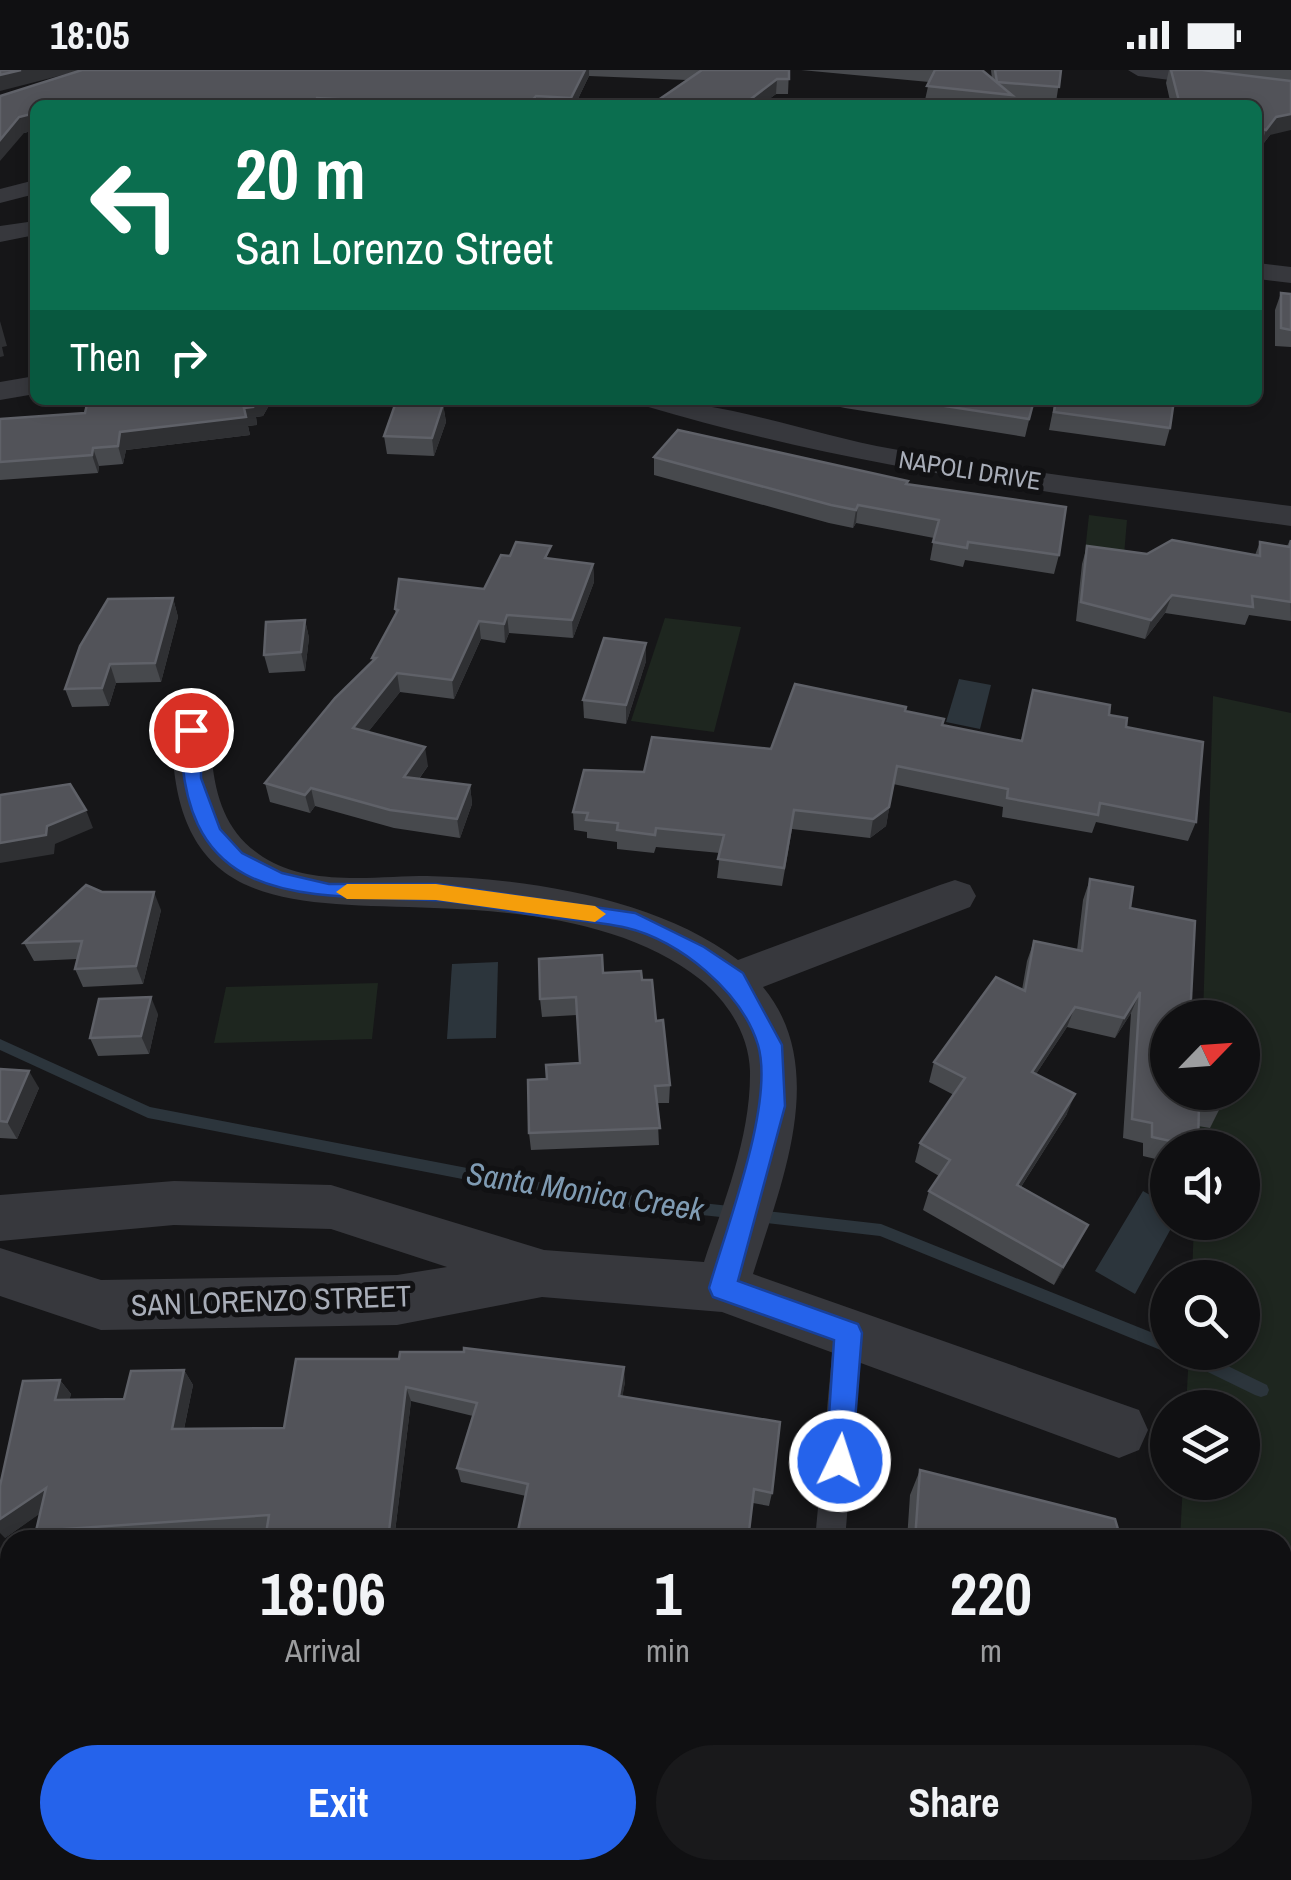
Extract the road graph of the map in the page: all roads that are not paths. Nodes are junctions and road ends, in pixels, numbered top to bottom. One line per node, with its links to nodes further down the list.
1 (1138, 70): 2 (street)
2 (1291, 89)
3 (30, 188): 4 (street)
4 (0, 196)
5 (30, 229): 6 (street)
6 (0, 234)
7 (1262, 272): 8 (street)
8 (1291, 275)
9 (30, 386): 10 (street)
10 (0, 391)
11 (673, 405): 12 (street, NAPOLI DRIVE)
12 (1291, 516)
13 (191, 730): 15 (street)
14 (955, 896): 15 (street)
15 (734, 980): 19 (street)
16 (0, 1218): 18 (street, SAN LORENZO STREET)
17 (0, 1272): 18 (street, SAN LORENZO STREET)
18 (544, 1274): 19 (street, SAN LORENZO STREET)
19 (722, 1288): 20 (street, SAN LORENZO STREET)
20 (848, 1333): 21 (street, SAN LORENZO STREET); 22 (lane)
21 (1120, 1430)
22 (831, 1530)

